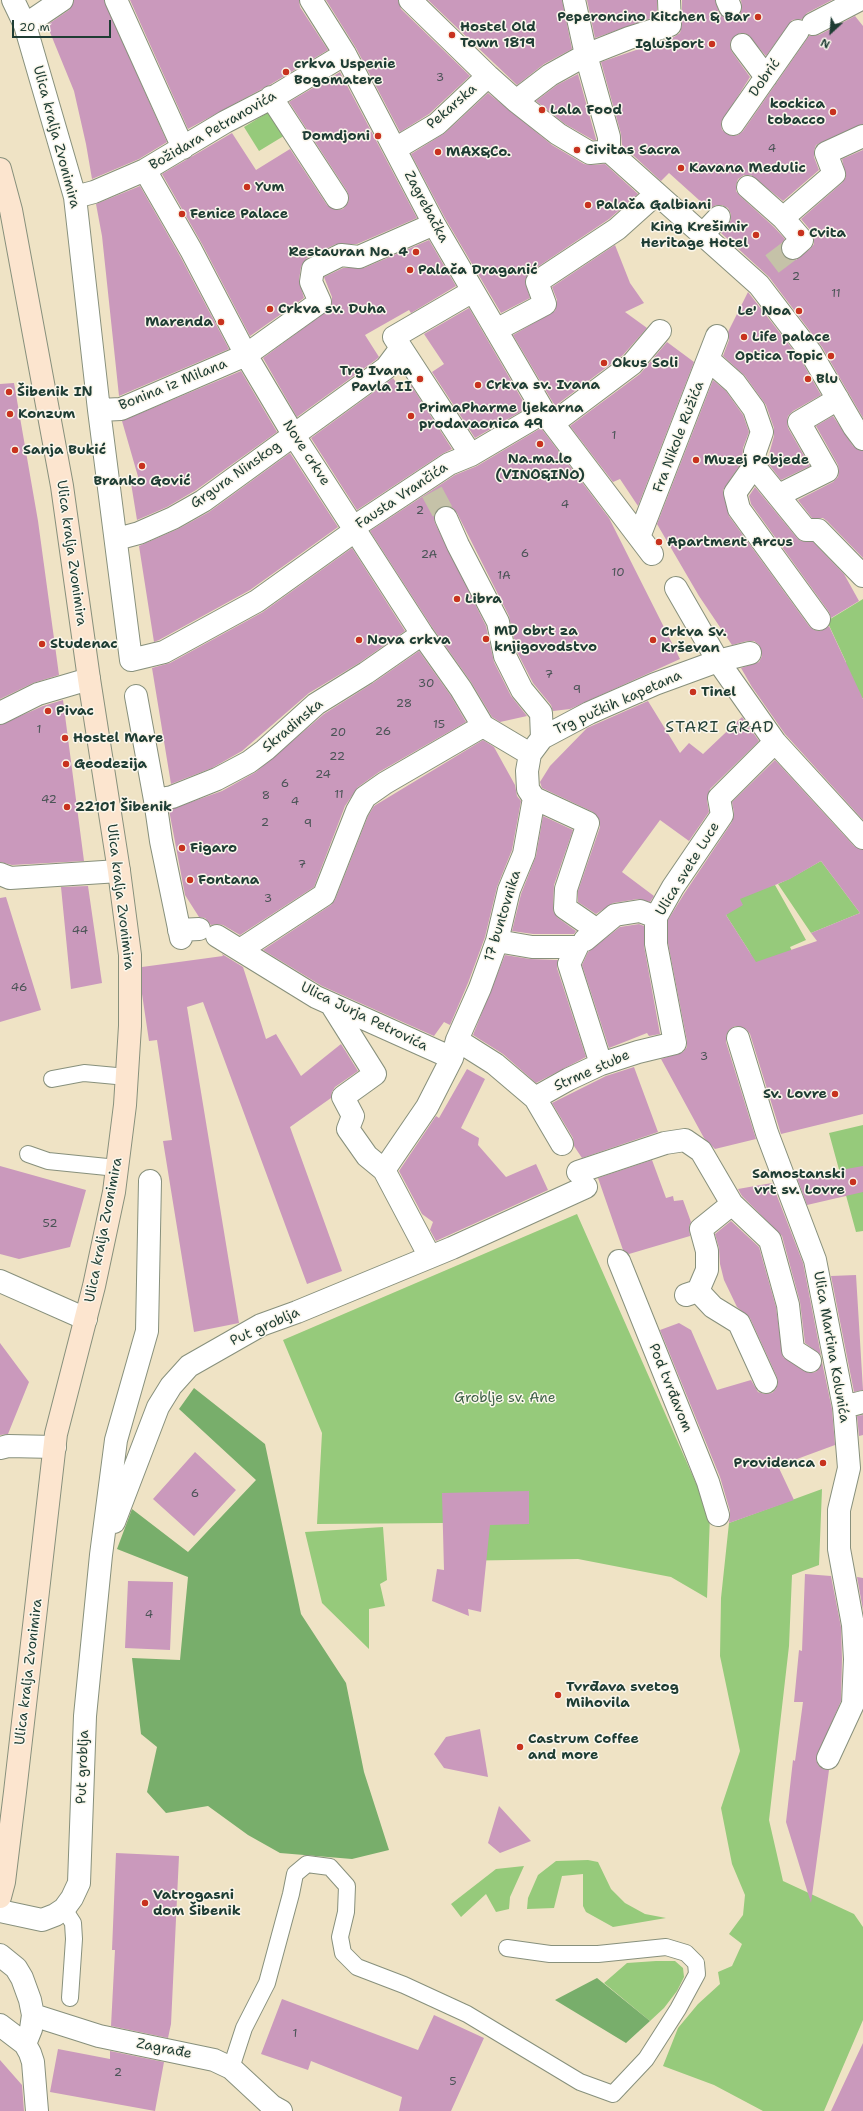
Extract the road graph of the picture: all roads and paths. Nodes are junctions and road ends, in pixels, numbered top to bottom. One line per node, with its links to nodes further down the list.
1 (13, 0): 9 (street, Ulica kralja Zvonimira)
2 (62, 0): 9 (street)
3 (116, 0): 19 (street)
4 (311, 0): 11 (street, Zagrebačka)
5 (410, 0): 13 (street)
6 (574, 0): 12 (street)
7 (669, 0): 12 (street)
8 (858, 0): 14 (street, Dobrić)
9 (25, 25): 26 (street, Ulica kralja Zvonimira)
10 (742, 45): 14 (street)
11 (345, 54): 15 (street, Božidara Petranovića); 20 (street, Zagrebačka)
12 (586, 55): 16 (street); 21 (street)
13 (488, 76): 16 (street); 20 (street, Pekarska)
14 (766, 77): 17 (street, Dobrić)
15 (271, 97): 19 (street, Božidara Petranovića); 27 (street)
16 (516, 101): 21 (street)
17 (733, 124)
18 (863, 136): 30 (street)
19 (183, 148): 23 (street, Božidara Petranovića)
20 (395, 149): 31 (street, Zagrebačka)
21 (609, 151): 25 (street)
22 (0, 169): 28 (main road, Ulica kralja Zvonimira)
23 (145, 170): 26 (street, Božidara Petranovića); 39 (street, Nove crkve)
24 (748, 187): 30 (street)
25 (656, 194): 32 (street); 35 (street)
26 (75, 197): 42 (street, Ulica kralja Zvonimira)
27 (337, 198)
28 (5, 212): 60 (main road, Ulica kralja Zvonimira)
29 (719, 217): 32 (street)
30 (783, 218): 33 (street)
31 (434, 224): 34 (street, Zagrebačka); 39 (street, Bonina iz Milana)
32 (702, 235): 41 (street)
33 (793, 248)
34 (473, 291): 35 (street, Zagrebačka); 38 (street)
35 (496, 330): 43 (street, Zagrebačka)
36 (660, 331): 43 (street, Fausta Vrančića)
37 (717, 336): 40 (street, Fra Nikole Ružića)
38 (401, 348): 44 (street, Grgura Ninskog); 46 (street)
39 (246, 355): 42 (street, Bonina iz Milana); 44 (street, Nove crkve)
40 (709, 360): 47 (street); 52 (street, Fra Nikole Ružića)
41 (838, 399): 45 (street); 48 (street)
42 (99, 410): 51 (street, Ulica kralja Zvonimira)
43 (548, 416): 46 (street, Fausta Vrančića); 52 (street, Zagrebačka)
44 (293, 434): 50 (street, Nove crkve); 51 (street, Grgura Ninskog)
45 (863, 438)
46 (471, 455): 50 (street, Fausta Vrančića)
47 (754, 466): 48 (street); 55 (street)
48 (779, 495): 53 (street)
49 (446, 518): 65 (street, Trg pučkih kapetana)
50 (354, 527): 56 (street, Nove crkve); 58 (street, Fausta Vrančića)
51 (116, 539): 58 (street, Ulica kralja Zvonimira)
52 (645, 546)
53 (863, 576)
54 (676, 588): 59 (street)
55 (819, 619)
56 (422, 634): 63 (street, Nove crkve); 67 (street, Skradinska)
57 (750, 653): 59 (street, Trg pučkih kapetana)
58 (131, 660)
59 (718, 661): 64 (street); 65 (street, Trg pučkih kapetana)
60 (89, 679): 62 (street); 69 (main road, Ulica kralja Zvonimira)
61 (136, 696): 67 (street)
62 (0, 713)
63 (483, 726): 65 (street); 75 (street)
64 (775, 742): 68 (street); 71 (street, Ulica svete Luce)
65 (536, 746): 66 (street, Trg pučkih kapetana)
66 (531, 794): 72 (street); 73 (street, 17 buntovnika)
67 (155, 800): 75 (street, Ulica Jurja Petrovića)
68 (863, 838)
69 (119, 871): 70 (street); 81 (main road, Ulica kralja Zvonimira)
70 (0, 874)
71 (656, 918): 72 (street); 78 (street, Ulica svete Luce)
72 (597, 930): 74 (street)
73 (496, 941): 74 (street); 79 (street, 17 buntovnika)
74 (577, 947): 80 (street)
75 (240, 950): 76 (street, Ulica Jurja Petrovića)
76 (331, 1004): 79 (street, Ulica Jurja Petrovića); 87 (street)
77 (738, 1038): 96 (street, Ulica Martina Kolunića)
78 (675, 1044): 80 (street, Strme stube)
79 (455, 1049): 83 (street, Ulica Jurja Petrovića); 87 (street, 17 buntovnika)
80 (601, 1064): 83 (street, Strme stube)
81 (127, 1077): 82 (lane); 86 (main road, Ulica kralja Zvonimira)
82 (52, 1079)
83 (535, 1098): 84 (street, Ulica Jurja Petrovića)
84 (562, 1144)
85 (28, 1154): 86 (lane)
86 (117, 1168): 93 (main road, Ulica kralja Zvonimira)
87 (384, 1170): 90 (street)
88 (150, 1181): 100 (street, Put groblja)
89 (732, 1204): 90 (street, Put groblja); 94 (street); 95 (street)
90 (430, 1257): 100 (street, Put groblja)
91 (619, 1261): 99 (street, Pod tvrđavom)
92 (0, 1281): 93 (street, Ulica kralja Zvonimira)
93 (86, 1320): 97 (main road, Ulica kralja Zvonimira)
94 (810, 1361)
95 (766, 1382)
96 (854, 1404): 101 (street, Ulica Martina Kolunića)
97 (55, 1446): 98 (street); 102 (main road, Ulica kralja Zvonimira)
98 (0, 1448)
99 (718, 1515)
100 (101, 1555): 104 (street, Put groblja)
101 (828, 1758)
102 (6, 1821): 103 (main road, Ulica kralja Zvonimira)
103 (0, 1897)
104 (64, 1909): 105 (street, Put groblja); 108 (lane)
105 (0, 1911)
106 (507, 1948): 112 (lane)
107 (0, 1955): 109 (street)
108 (70, 1998)
109 (33, 2015): 111 (street); 112 (street, Zagrađe)
110 (2, 2029): 111 (street)
111 (25, 2044): 113 (street)
112 (231, 2068): 114 (street, Zagrađe)
113 (37, 2111)
114 (281, 2111)

